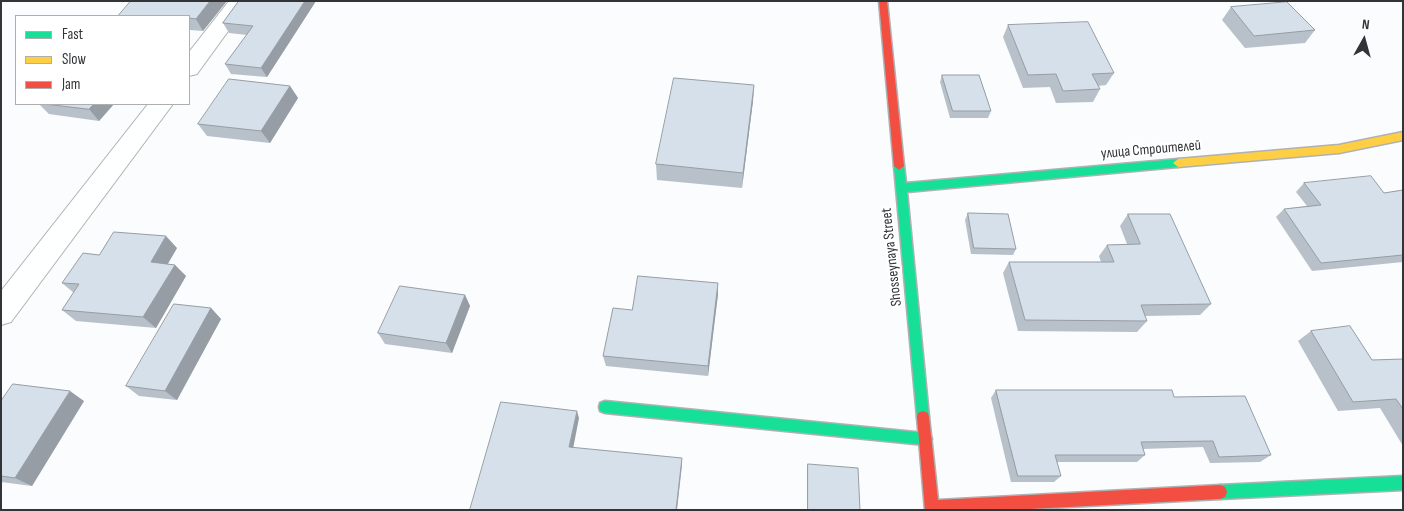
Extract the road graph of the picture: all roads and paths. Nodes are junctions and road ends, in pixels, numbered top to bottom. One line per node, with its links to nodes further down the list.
1 (240, 1): 3 (street)
2 (883, 1): 6 (street, Shosseynaya Street)
3 (190, 67)
4 (160, 105): 7 (street)
5 (1403, 136): 6 (street, улица Строителей)
6 (901, 188): 9 (street, Shosseynaya Street)
7 (1, 312)
8 (605, 407): 9 (street)
9 (925, 439): 11 (street, Shosseynaya Street)
10 (1403, 483): 11 (street)
11 (932, 508)

